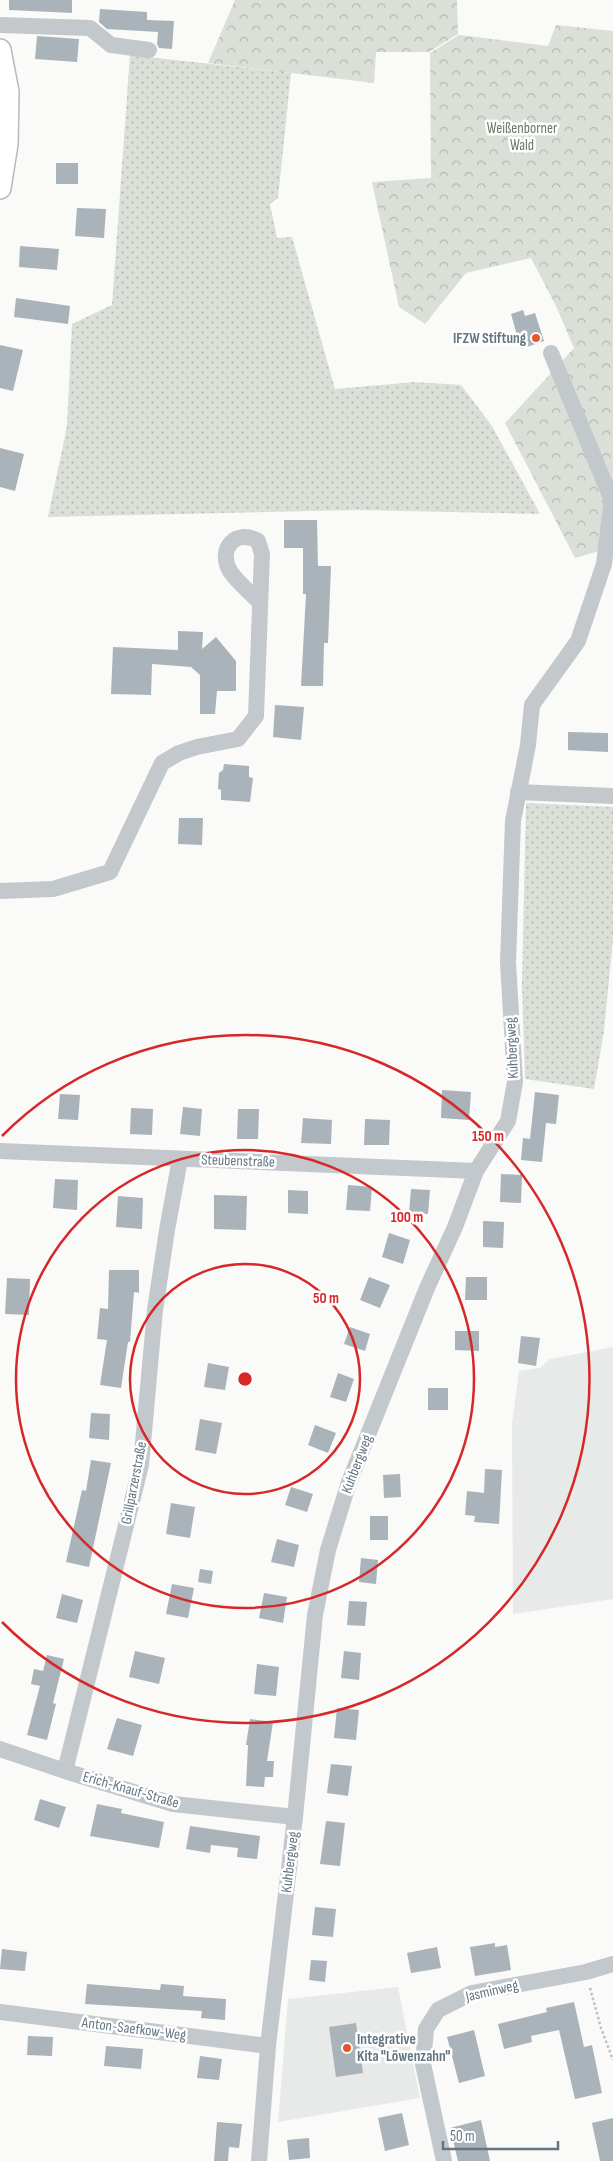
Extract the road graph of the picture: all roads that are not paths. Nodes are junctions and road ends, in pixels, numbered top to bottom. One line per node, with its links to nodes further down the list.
1 (0, 25): 3 (street)
2 (0, 50): 4 (main road)
3 (149, 50)
4 (0, 188)
5 (551, 353): 6 (street)
6 (612, 494): 8 (street, Kuhbergweg)
7 (260, 603): 10 (street)
8 (518, 792): 9 (street); 13 (street, Kuhbergweg)
9 (613, 796)
10 (0, 891)
11 (0, 1151): 12 (street, Steubenstraße)
12 (180, 1159): 13 (street, Steubenstraße); 15 (street, Grillparzerstraße)
13 (476, 1171): 16 (street, Kuhbergweg)
14 (0, 1749): 15 (street, Erich-Knauf-Straße)
15 (65, 1771): 16 (street, Erich-Knauf-Straße)
16 (295, 1817): 19 (street, Kuhbergweg)
17 (613, 1964): 21 (street, Jasminweg)
18 (0, 2012): 19 (street, Anton-Saefkow-Weg)
19 (268, 2046): 20 (street, Kuhbergweg)
20 (259, 2161)
21 (444, 2161)

